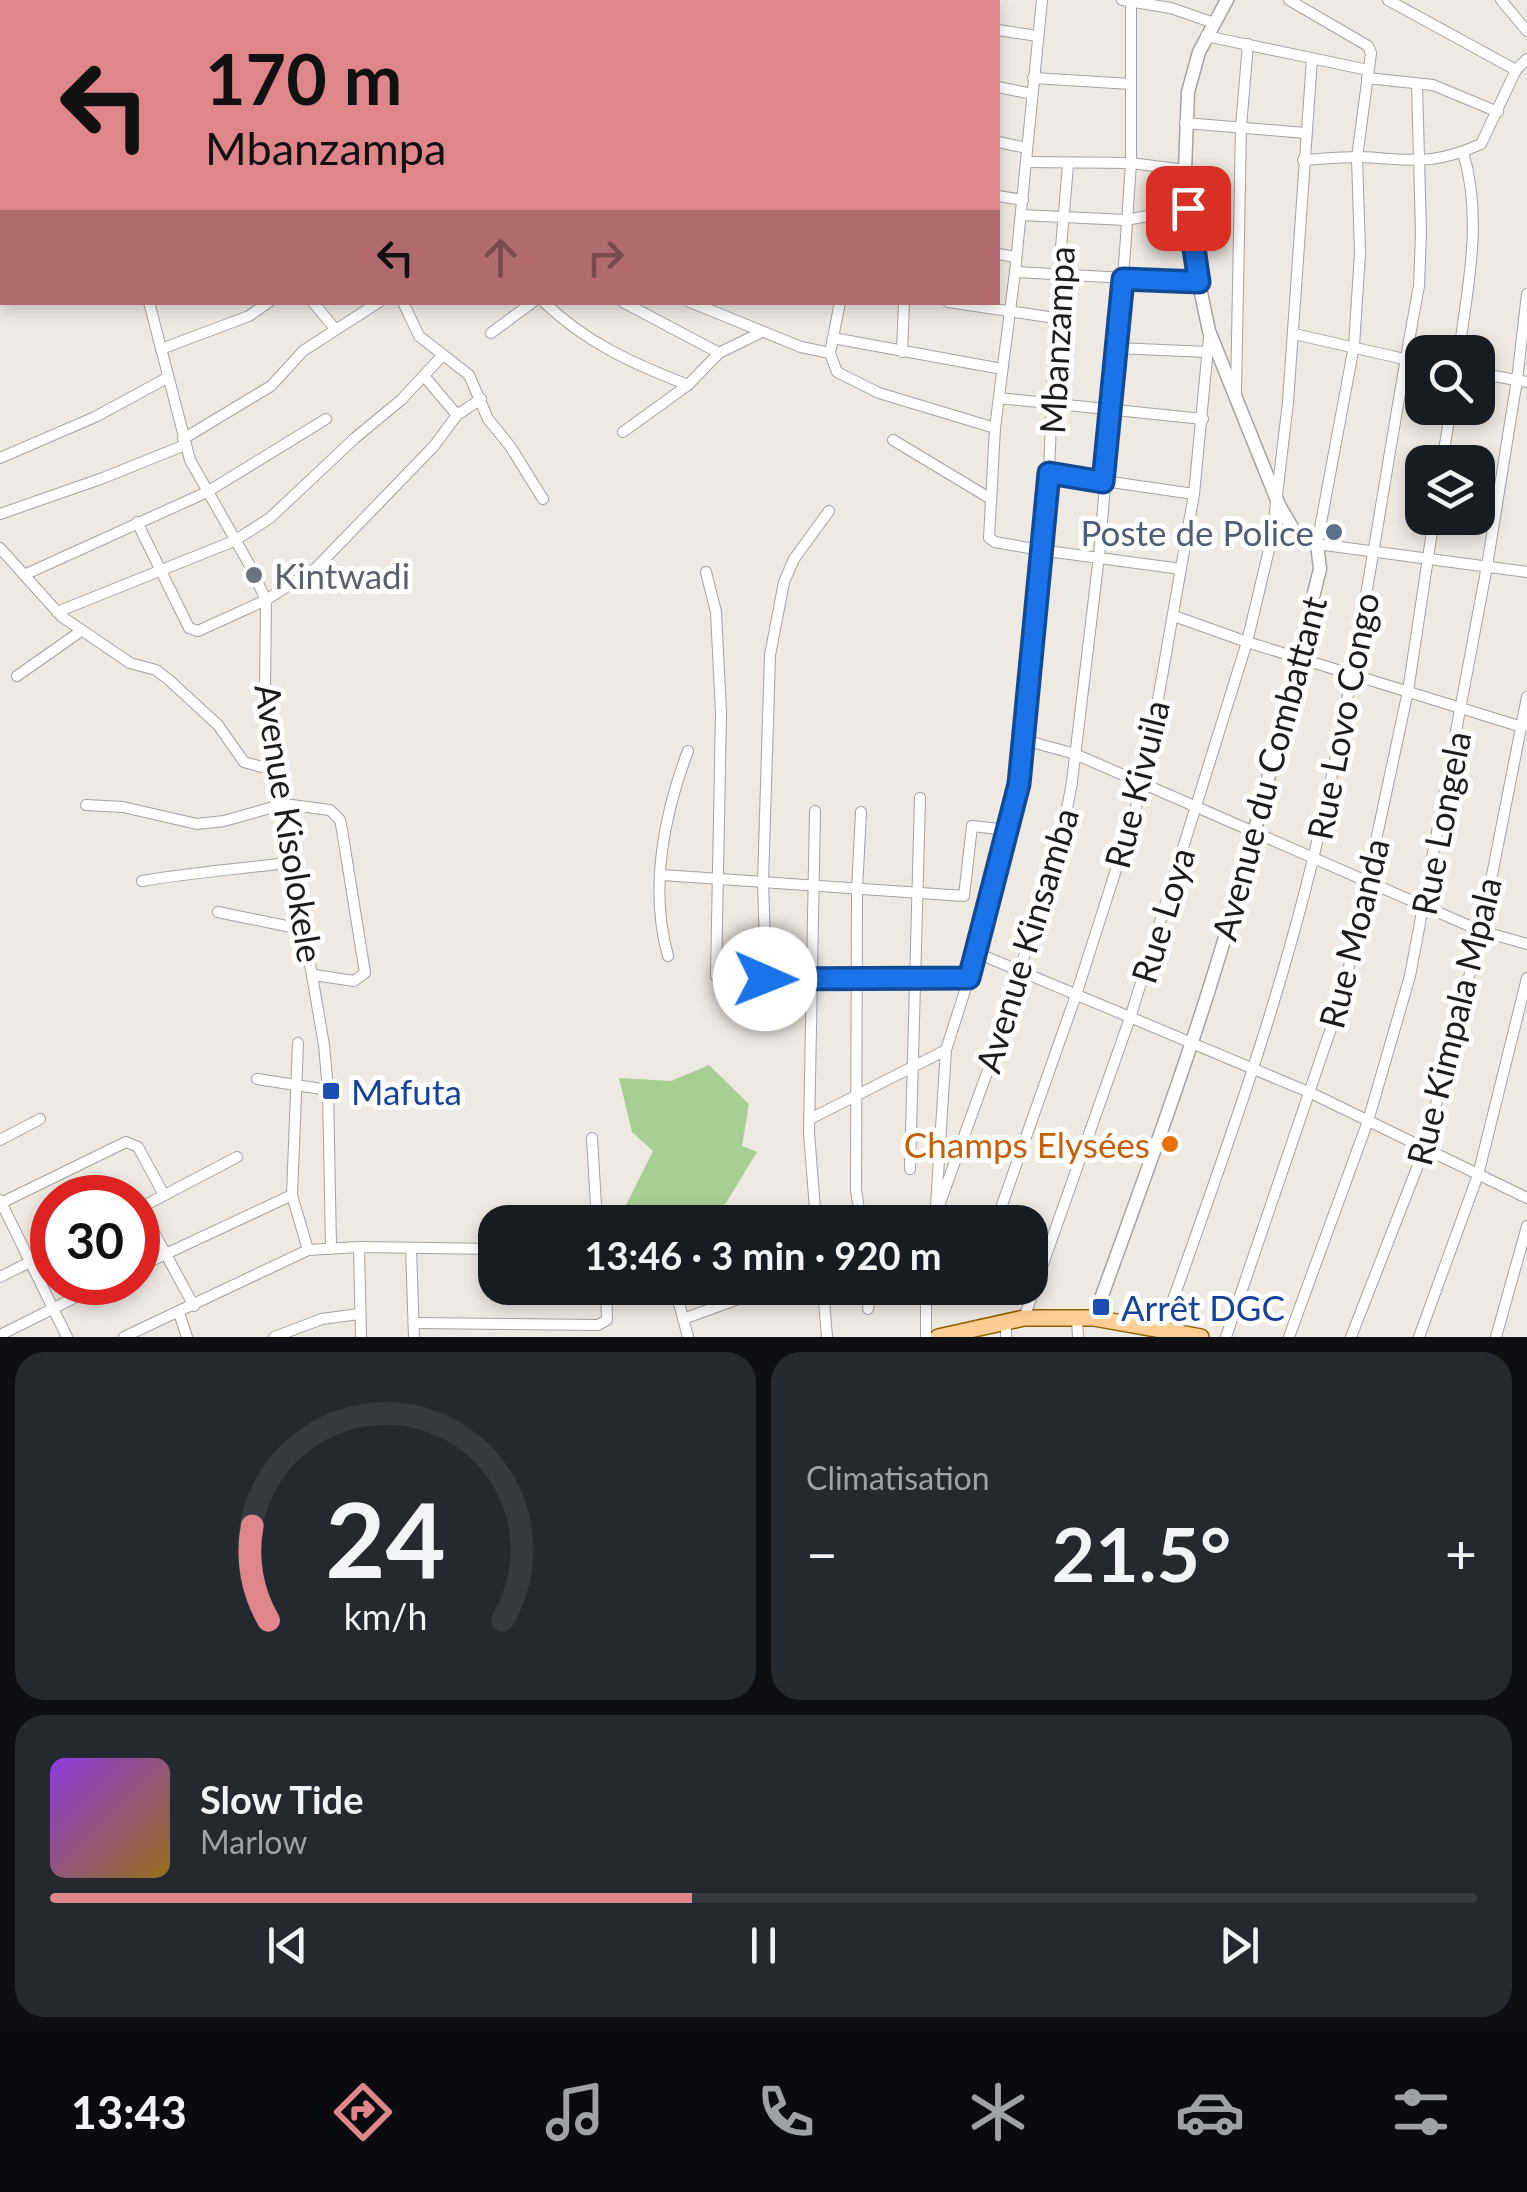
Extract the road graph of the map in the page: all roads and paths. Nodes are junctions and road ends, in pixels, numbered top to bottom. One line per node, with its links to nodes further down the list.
1 (1042, 0): 11 (street)
2 (1122, 0): 3 (street)
3 (1131, 0): 8 (street); 19 (street, Avenue Kinsamba)
4 (1227, 0): 8 (street, Avenue du Combattant)
5 (1289, 0): 17 (street)
6 (1388, 0): 16 (street)
7 (1501, 0): 10 (street)
8 (1214, 23): 12 (street, Avenue du Combattant)
9 (1000, 30): 11 (street)
10 (1527, 31)
11 (1037, 36): 18 (street)
12 (1206, 36): 13 (street); 24 (street, Avenue du Combattant)
13 (1248, 44): 15 (street); 25 (street)
14 (1527, 58): 16 (street)
15 (1312, 59): 17 (street); 26 (street, Rue Loya)
16 (1516, 70): 23 (street)
17 (1368, 74): 20 (street); 30 (street)
18 (1033, 78): 19 (street); 22 (street)
19 (1131, 84): 34 (street, Avenue Kinsamba)
20 (1416, 84): 23 (street); 33 (street, Rue Lovo Congo)
21 (1000, 87): 22 (street)
22 (1032, 94): 28 (street)
23 (1498, 112): 29 (street)
24 (1186, 122): 25 (street); 36 (street, Avenue du Combattant)
25 (1240, 127): 26 (street); 89 (street)
26 (1306, 133): 31 (street, Rue Loya)
27 (1000, 142): 28 (street)
28 (1027, 148): 32 (street)
29 (1463, 152): 33 (street); 70 (street)
30 (1356, 157): 31 (street); 33 (street); 72 (street)
31 (1303, 160): 68 (street, Rue Loya)
32 (1026, 162): 35 (street); 38 (street)
33 (1418, 162): 69 (street, Rue Lovo Congo)
34 (1130, 163): 35 (street); 36 (street); 42 (street, Avenue Kinsamba)
35 (1068, 165): 41 (street, Mbanzampa)
36 (1185, 170): 48 (street, Avenue du Combattant)
37 (1000, 196): 38 (street)
38 (1023, 200): 40 (street)
39 (1159, 214): 42 (street)
40 (1021, 216): 41 (street); 44 (street)
41 (1064, 216): 42 (street); 46 (street, Mbanzampa)
42 (1126, 220): 47 (street, Avenue Kinsamba)
43 (1000, 254): 44 (street)
44 (1016, 257): 45 (street)
45 (1015, 272): 46 (street); 62 (street)
46 (1059, 275): 47 (street); 63 (street, Mbanzampa)
47 (1123, 279): 48 (street); 73 (street, Avenue Kinsamba)
48 (1199, 282): 65 (street, Avenue du Combattant)
49 (1527, 294): 85 (street, Rue Longela)
50 (150, 305): 74 (street, Avenue Kisolokele)
51 (265, 305): 74 (street)
52 (316, 305): 64 (street)
53 (374, 305): 64 (street)
54 (404, 305): 79 (street)
55 (529, 305): 67 (street)
56 (548, 305): 86 (street)
57 (629, 305): 77 (street)
58 (697, 305): 66 (street)
59 (839, 305): 71 (street)
60 (904, 305): 75 (street)
61 (966, 305): 62 (street)
62 (1009, 312): 63 (street); 81 (street)
63 (1055, 318): 90 (street, Mbanzampa)
64 (336, 329): 98 (street)
65 (1210, 331): 76 (street, Rue Kivuila); 89 (street, Avenue du Combattant)
66 (762, 332): 77 (street); 78 (street)
67 (491, 333)
68 (1294, 334): 72 (street); 106 (street, Rue Loya)
69 (1410, 335)
70 (1461, 335)
71 (833, 338): 75 (street); 78 (street)
72 (1354, 346): 80 (street); 112 (street)
73 (1116, 348): 76 (street); 91 (street, Avenue Kinsamba)
74 (161, 349): 84 (street, Avenue Kisolokele)
75 (902, 352): 81 (street)
76 (1208, 352): 93 (street, Rue Kivuila)
77 (719, 353): 86 (street)
78 (830, 354): 95 (street)
79 (443, 355): 82 (street); 88 (street)
80 (1405, 360): 115 (street, Rue Lovo Congo)
81 (1002, 369): 87 (street)
82 (424, 376): 92 (street); 111 (street)
83 (1495, 376): 85 (street)
84 (167, 378): 98 (street, Avenue Kisolokele); 99 (street)
85 (1522, 381): 118 (street, Rue Longela)
86 (688, 385): 96 (street)
87 (999, 398): 90 (street); 95 (street)
88 (481, 400): 92 (street); 104 (street)
89 (1236, 400): 106 (street, Avenue du Combattant)
90 (1052, 405): 91 (street); 100 (street, Mbanzampa)
91 (1111, 411): 93 (street); 101 (street, Avenue Kinsamba)
92 (457, 415): 124 (street)
93 (1203, 418): 103 (street, Rue Kivuila)
94 (326, 419): 102 (street)
95 (995, 428): 105 (street)
96 (622, 432)
97 (893, 440): 105 (street)
98 (184, 442): 102 (street, Avenue Kisolokele); 108 (street)
99 (0, 458)
100 (1049, 473): 101 (street); 114 (street, Mbanzampa)
101 (1103, 482): 103 (street); 116 (street, Avenue Kinsamba)
102 (207, 492): 109 (street); 111 (street, Avenue Kisolokele)
103 (1194, 494): 119 (street, Rue Kivuila)
104 (543, 499)
105 (991, 499): 114 (street)
106 (1279, 505): 112 (street, Avenue du Combattant); 128 (street, Rue Loya)
107 (830, 511): 155 (street)
108 (0, 514)
109 (137, 522): 120 (street); 123 (street)
110 (1431, 535): 117 (street, Rue Moanda)
111 (234, 541): 120 (street); 124 (street, Avenue Kisolokele)
112 (1318, 544): 115 (street); 129 (street, Avenue du Combattant)
113 (0, 548): 123 (street)
114 (1040, 550): 116 (street); 136 (street, Mbanzampa)
115 (1374, 552): 117 (street); 130 (street, Rue Lovo Congo)
116 (1099, 556): 119 (street); 138 (street, Avenue Kinsamba)
117 (1428, 558): 118 (street); 132 (street, Rue Moanda)
118 (1487, 566): 122 (street); 134 (street, Rue Longela)
119 (1181, 569): 126 (street, Rue Kivuila)
120 (159, 572): 124 (street); 125 (street)
121 (706, 572): 152 (street)
122 (1527, 572)
123 (24, 575): 125 (street)
124 (266, 600): 139 (street, Avenue Kisolokele)
125 (57, 612): 127 (street)
126 (1174, 616): 128 (street); 140 (street, Rue Kivuila)
127 (81, 631): 131 (street); 139 (street)
128 (1247, 642): 129 (street); 144 (street, Rue Loya)
129 (1298, 658): 130 (street); 148 (street, Avenue du Combattant)
130 (1352, 674): 132 (street); 149 (street, Rue Lovo Congo)
131 (17, 676)
132 (1408, 691): 134 (street); 153 (street, Rue Moanda)
133 (1527, 697): 135 (street, Rue Kimpala Mpala)
134 (1462, 707): 135 (street); 159 (street, Rue Longela)
135 (1524, 725): 162 (street, Rue Kimpala Mpala)
136 (1022, 738): 138 (street); 147 (street, Mbanzampa)
137 (688, 751): 151 (street)
138 (1075, 754): 140 (street); 166 (street, Avenue Kinsamba)
139 (277, 766): 142 (street, Avenue Kisolokele)
140 (1143, 785): 144 (street); 174 (street, Rue Kivuila)
141 (920, 798): 158 (street)
142 (284, 804): 143 (street); 150 (street, Avenue Kisolokele); 167 (street)
143 (86, 806)
144 (1196, 806): 148 (street); 176 (street, Rue Loya)
145 (814, 810): 156 (street)
146 (861, 812): 157 (street)
147 (1008, 830): 158 (street); 164 (street, Mbanzampa)
148 (1254, 833): 149 (street); 177 (street, Avenue du Combattant)
149 (1314, 858): 153 (street); 181 (street, Rue Lovo Congo)
150 (293, 862): 154 (street); 161 (street, Avenue Kisolokele)
151 (662, 875): 152 (street); 165 (street)
152 (716, 880): 155 (street); 170 (street)
153 (1368, 880): 159 (street); 186 (street, Rue Moanda)
154 (142, 881)
155 (763, 882): 156 (street); 170 (street)
156 (811, 886): 157 (street); 172 (street)
157 (857, 890): 158 (street); 173 (street)
158 (915, 893): 171 (street)
159 (1424, 905): 162 (street); 189 (street, Rue Longela)
160 (218, 912): 161 (street)
161 (306, 930): 167 (street, Avenue Kisolokele)
162 (1481, 930): 163 (street); 192 (street, Rue Kimpala Mpala)
163 (1527, 944)
164 (977, 953): 166 (street); 168 (street, Mbanzampa)
165 (668, 956)
166 (1019, 971): 174 (street); 204 (street, Avenue Kinsamba)
167 (314, 975): 184 (street, Avenue Kisolokele)
168 (969, 978): 171 (street); 179 (street, Mbanzampa)
169 (1527, 978): 195 (street)
170 (765, 979): 172 (street); 175 (street)
171 (915, 979): 173 (street); 180 (street)
172 (812, 980): 173 (street); 188 (street)
173 (858, 980): 185 (street)
174 (1076, 994): 176 (street); 205 (street, Rue Kivuila)
175 (767, 1006)
176 (1131, 1015): 177 (street); 231 (street, Rue Loya)
177 (1192, 1042): 181 (street); 232 (street, Avenue du Combattant)
178 (298, 1044): 183 (street)
179 (946, 1050): 180 (street); 203 (street, Mbanzampa)
180 (910, 1065): 185 (street); 194 (street)
181 (1254, 1069): 186 (street); 237 (street, Rue Lovo Congo)
182 (258, 1079): 183 (street)
183 (297, 1085): 184 (street); 197 (street)
184 (328, 1090): 210 (street, Avenue Kisolokele)
185 (858, 1093): 188 (street); 202 (street)
186 (1311, 1093): 189 (street); 255 (street, Rue Moanda)
187 (40, 1118): 191 (street)
188 (810, 1119): 201 (street)
189 (1368, 1122): 192 (street); 256 (street, Rue Longela)
190 (592, 1138): 200 (street)
191 (0, 1140)
192 (1424, 1150): 195 (street); 257 (street, Rue Kimpala Mpala)
193 (237, 1156): 196 (street)
194 (910, 1169)
195 (1478, 1175): 199 (street); 258 (street)
196 (164, 1195): 198 (street); 206 (street)
197 (292, 1195): 212 (street); 214 (street)
198 (160, 1197)
199 (1527, 1198)
200 (596, 1205)
201 (815, 1205)
202 (858, 1205)
203 (937, 1205)
204 (940, 1205)
205 (1002, 1205)
206 (1, 1206): 216 (street)
207 (1527, 1226): 259 (street)
208 (160, 1244): 214 (street)
209 (359, 1246): 210 (street); 211 (street); 230 (street)
210 (331, 1247): 212 (street)
211 (411, 1248): 213 (street); 234 (street)
212 (308, 1250): 226 (street)
213 (478, 1250)
214 (165, 1253): 215 (street); 226 (street)
215 (160, 1255)
216 (30, 1262): 217 (street)
217 (0, 1277)
218 (52, 1305): 227 (street)
219 (62, 1305): 227 (street)
220 (607, 1305): 236 (street)
221 (679, 1305): 233 (street)
222 (722, 1305): 233 (street)
223 (824, 1305): 250 (street)
224 (869, 1305): 228 (street)
225 (926, 1305): 251 (street)
226 (194, 1306): 229 (street)
227 (54, 1309): 239 (street); 241 (street)
228 (868, 1309)
229 (179, 1313): 242 (street); 243 (street)
230 (359, 1314): 244 (street); 245 (street)
231 (1024, 1318): 232 (main road); 238 (main road)
232 (1086, 1318): 237 (main road); 253 (street)
233 (683, 1319): 249 (street)
234 (414, 1323): 235 (street); 246 (street)
235 (483, 1323): 236 (street); 247 (street)
236 (562, 1324): 248 (street)
237 (1163, 1328): 254 (main road)
238 (1006, 1329): 240 (main road)
239 (0, 1335)
240 (958, 1335): 252 (main road)
241 (67, 1337)
242 (124, 1337)
243 (187, 1337)
244 (274, 1337)
245 (361, 1337)
246 (414, 1337)
247 (486, 1337)
248 (563, 1337)
249 (688, 1337)
250 (827, 1337)
251 (926, 1337)
252 (938, 1337)
253 (1078, 1337)
254 (1201, 1337)
255 (1226, 1337)
256 (1289, 1337)
257 (1351, 1337)
258 (1419, 1337)
259 (1496, 1337)

